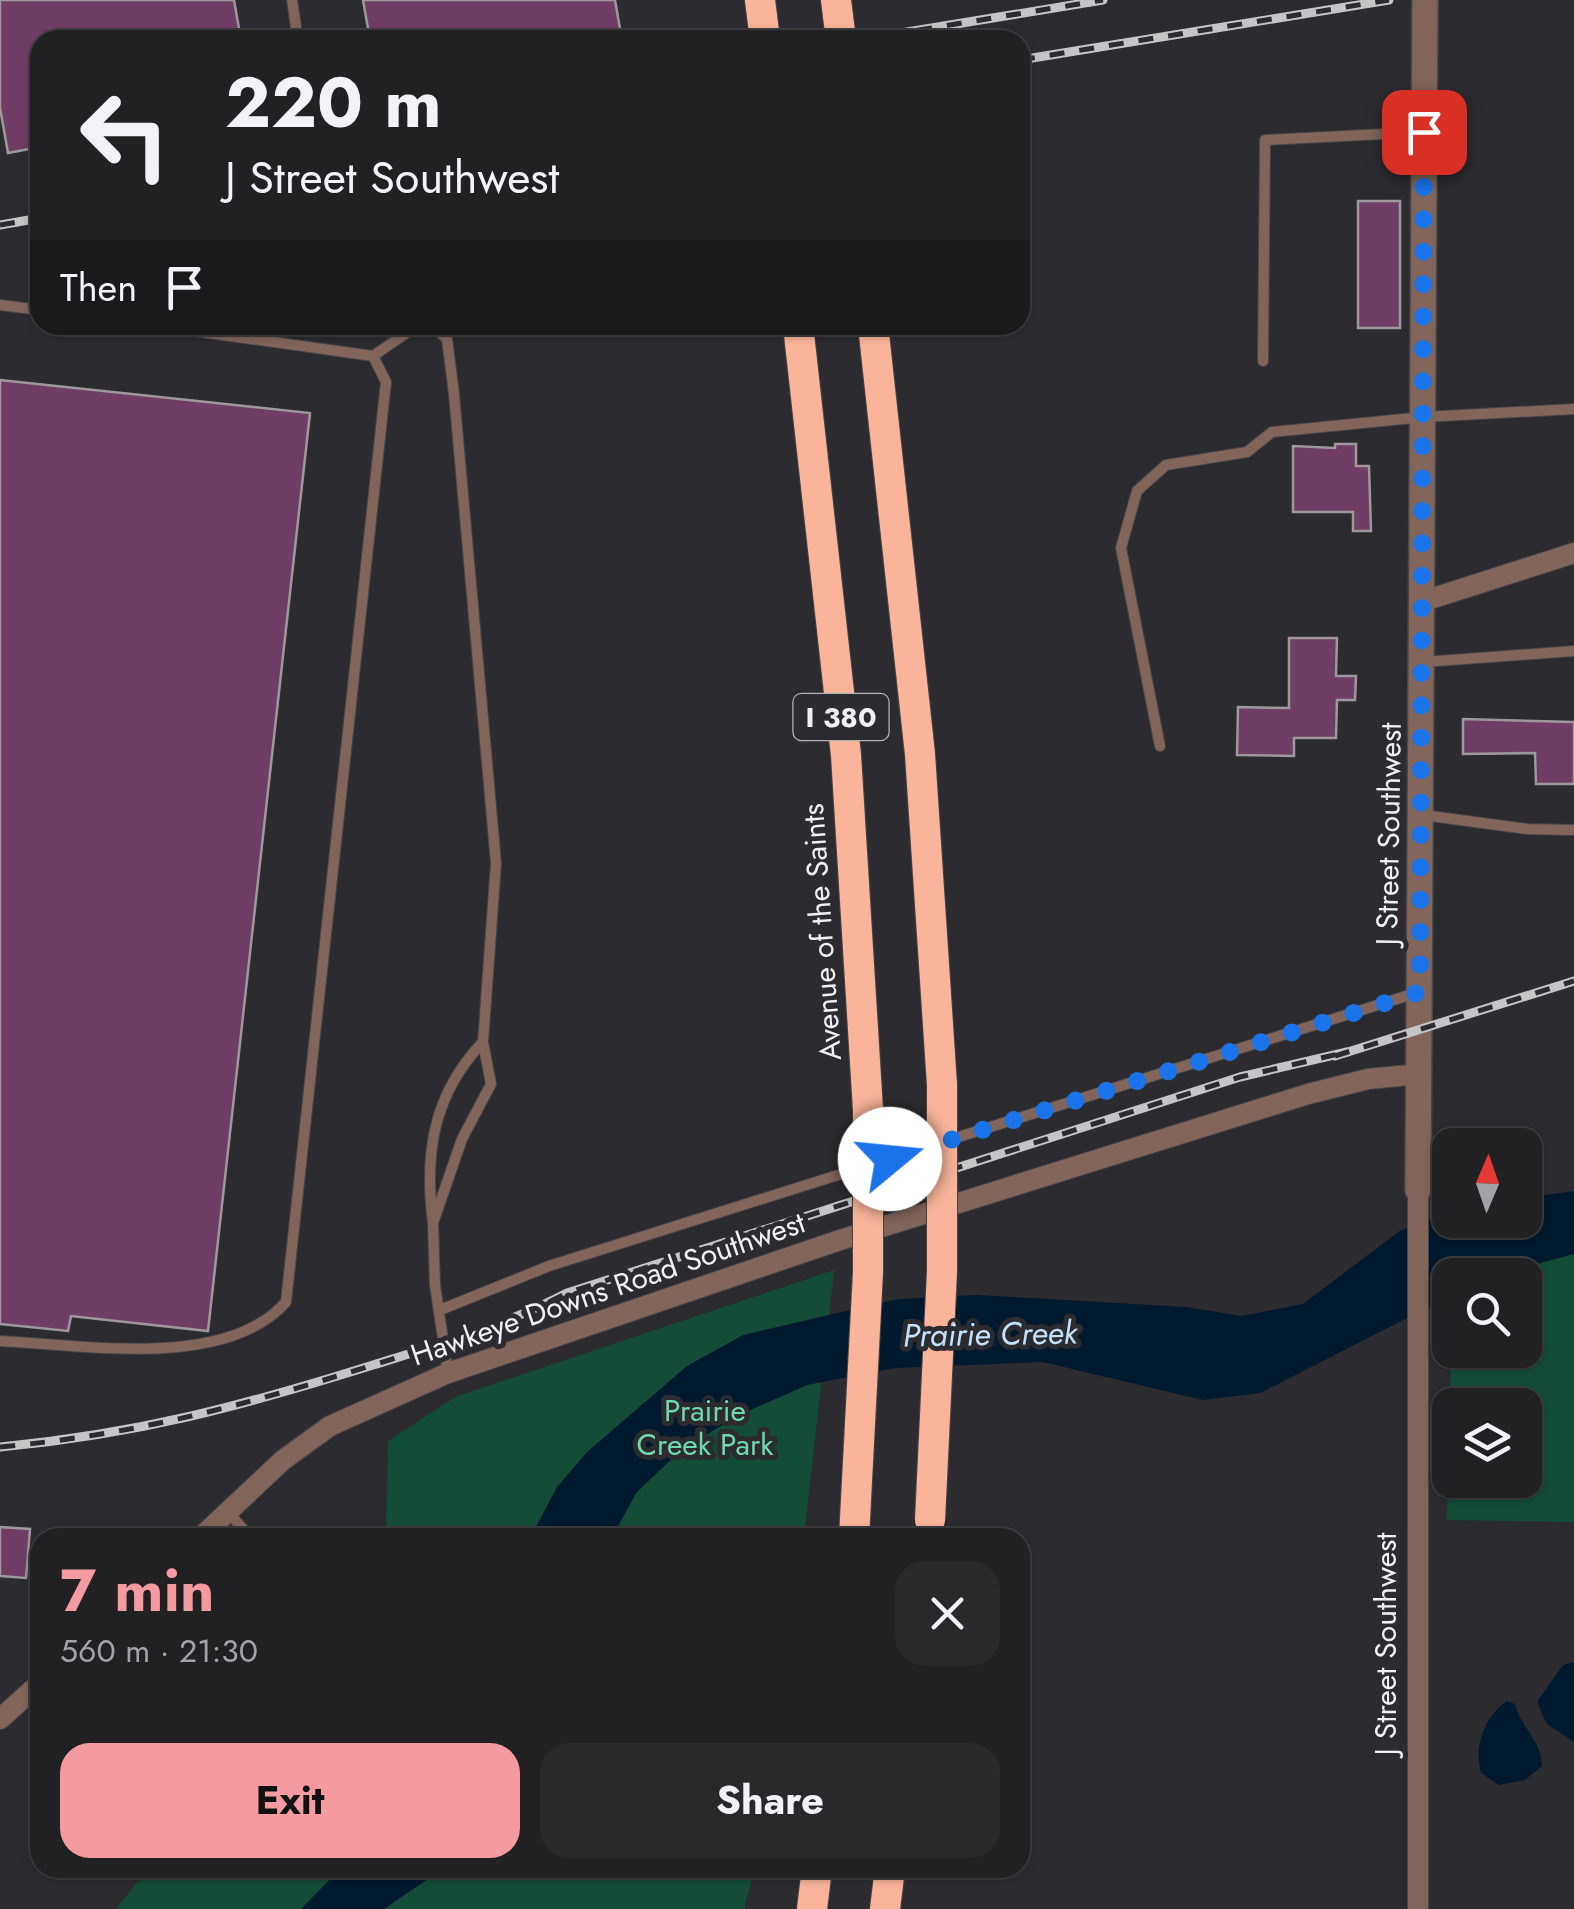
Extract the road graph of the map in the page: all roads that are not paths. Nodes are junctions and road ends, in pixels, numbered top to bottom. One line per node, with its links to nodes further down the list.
1 (292, 0): 5 (lane)
2 (760, 0): 6 (highway)
3 (836, 0): 7 (highway)
4 (1425, 0): 8 (street, J Street Southwest)
5 (296, 30)
6 (764, 30)
7 (840, 30)
8 (1424, 132): 17 (lane); 19 (street, J Street Southwest)
9 (0, 304): 10 (lane)
10 (30, 308)
11 (223, 335): 16 (lane)
12 (403, 335): 16 (lane)
13 (443, 335): 28 (lane)
14 (799, 335): 38 (highway, Avenue of the Saints / I 380, bridge)
15 (874, 335): 39 (highway, I 380, bridge)
16 (373, 356): 33 (lane)
17 (1263, 360)
18 (1574, 409): 19 (lane)
19 (1423, 417): 21 (street, J Street Southwest); 24 (lane)
20 (1574, 553): 21 (street)
21 (1424, 600): 23 (street, J Street Southwest)
22 (1574, 651): 23 (lane)
23 (1423, 662): 25 (street, J Street Southwest)
24 (1160, 746)
25 (1422, 815): 26 (lane); 27 (street, J Street Southwest)
26 (1574, 830)
27 (1420, 992): 29 (street, J Street Southwest); 32 (lane)
28 (484, 1042): 31 (lane); 31 (lane)
29 (1420, 1074): 30 (street, J Street Southwest); 34 (street, Hawkeye Downs Road Southwest)
30 (1418, 1190): 44 (street, J Street Southwest)
31 (433, 1223): 32 (lane)
32 (440, 1310): 34 (lane)
33 (0, 1340)
34 (448, 1373): 35 (street, Hawkeye Downs Road Southwest)
35 (228, 1512): 36 (street, Hawkeye Downs Road Southwest); 37 (lane)
36 (211, 1528)
37 (242, 1528)
38 (855, 1528)
39 (928, 1528)
40 (30, 1692): 41 (street)
41 (0, 1719)
42 (889, 1878): 43 (highway)
43 (885, 1909)
44 (1418, 1909)

